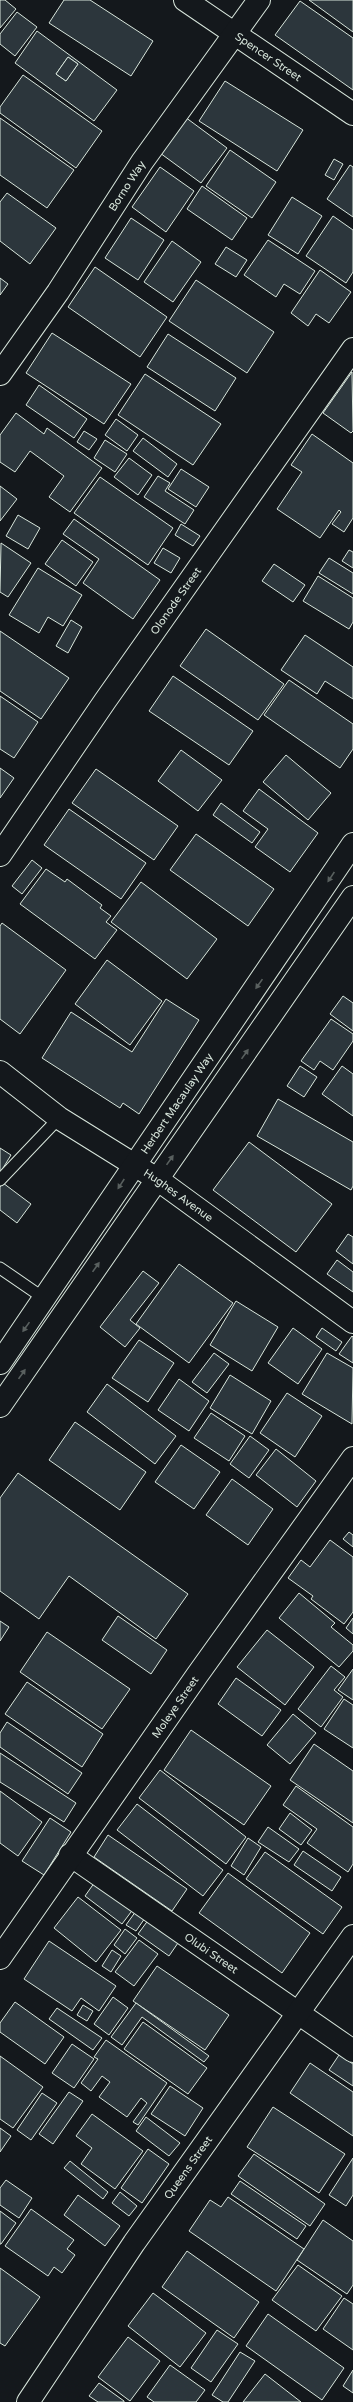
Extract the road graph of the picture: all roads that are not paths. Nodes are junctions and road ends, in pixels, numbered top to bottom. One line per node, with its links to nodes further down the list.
1 (185, 0): 3 (main road, Spencer Street)
2 (259, 0): 3 (main road, Borno Way)
3 (235, 35): 4 (main road, Spencer Street); 6 (main road, Borno Way)
4 (353, 114)
5 (353, 349): 8 (main road, Olonode Street)
6 (0, 374)
7 (353, 844): 12 (main road, Herbert Macaulay Way, one-way to 12)
8 (0, 855)
9 (353, 897): 13 (main road, one-way to 9)
10 (0, 1072): 11 (main road, Hughes Avenue)
11 (59, 1118): 12 (main road, Hughes Avenue); 14 (lane)
12 (135, 1163): 13 (main road, Hughes Avenue); 16 (main road, Herbert Macaulay Way, one-way to 16)
13 (157, 1178): 17 (main road, Hughes Avenue); 19 (main road, one-way to 13)
14 (0, 1180)
15 (0, 1268): 16 (lane)
16 (45, 1299): 18 (main road, Herbert Macaulay Way, one-way to 18)
17 (353, 1322)
18 (0, 1363)
19 (0, 1406)
20 (353, 1458): 21 (main road, Moleye Street)
21 (70, 1855): 23 (main road, Moleye Street); 24 (main road, Olubi Street)
22 (353, 1936): 24 (main road, Queens Street)
23 (0, 1958)
24 (299, 2014): 25 (main road, Olubi Street); 26 (main road, Queens Street)
25 (353, 2051)
26 (28, 2402)

